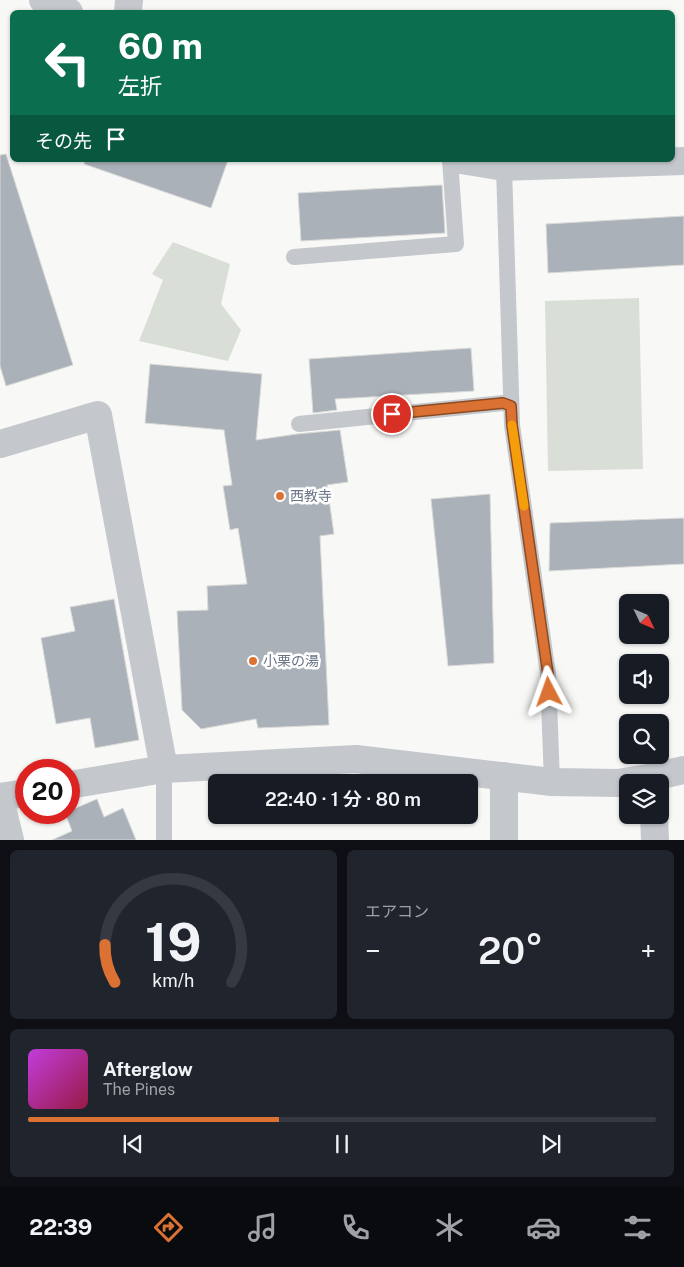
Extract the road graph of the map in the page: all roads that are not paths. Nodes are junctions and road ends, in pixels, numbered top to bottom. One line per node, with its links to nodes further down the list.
1 (43, 0): 2 (street)
2 (65, 10)
3 (450, 162): 7 (lane)
4 (473, 162): 6 (street)
5 (654, 162): 6 (street)
6 (504, 167): 8 (lane)
7 (294, 257)
8 (511, 406): 9 (lane); 15 (lane)
9 (299, 424)
10 (0, 444): 11 (street)
11 (164, 769): 14 (street); 16 (street); 22 (lane)
12 (684, 770): 13 (street)
13 (669, 775)
14 (504, 776): 15 (street); 23 (street)
15 (552, 782): 17 (street)
16 (80, 783)
17 (619, 783)
18 (15, 795): 19 (street)
19 (0, 798): 21 (street)
20 (654, 824): 24 (street)
21 (10, 840)
22 (164, 840)
23 (504, 840)
24 (655, 840)

